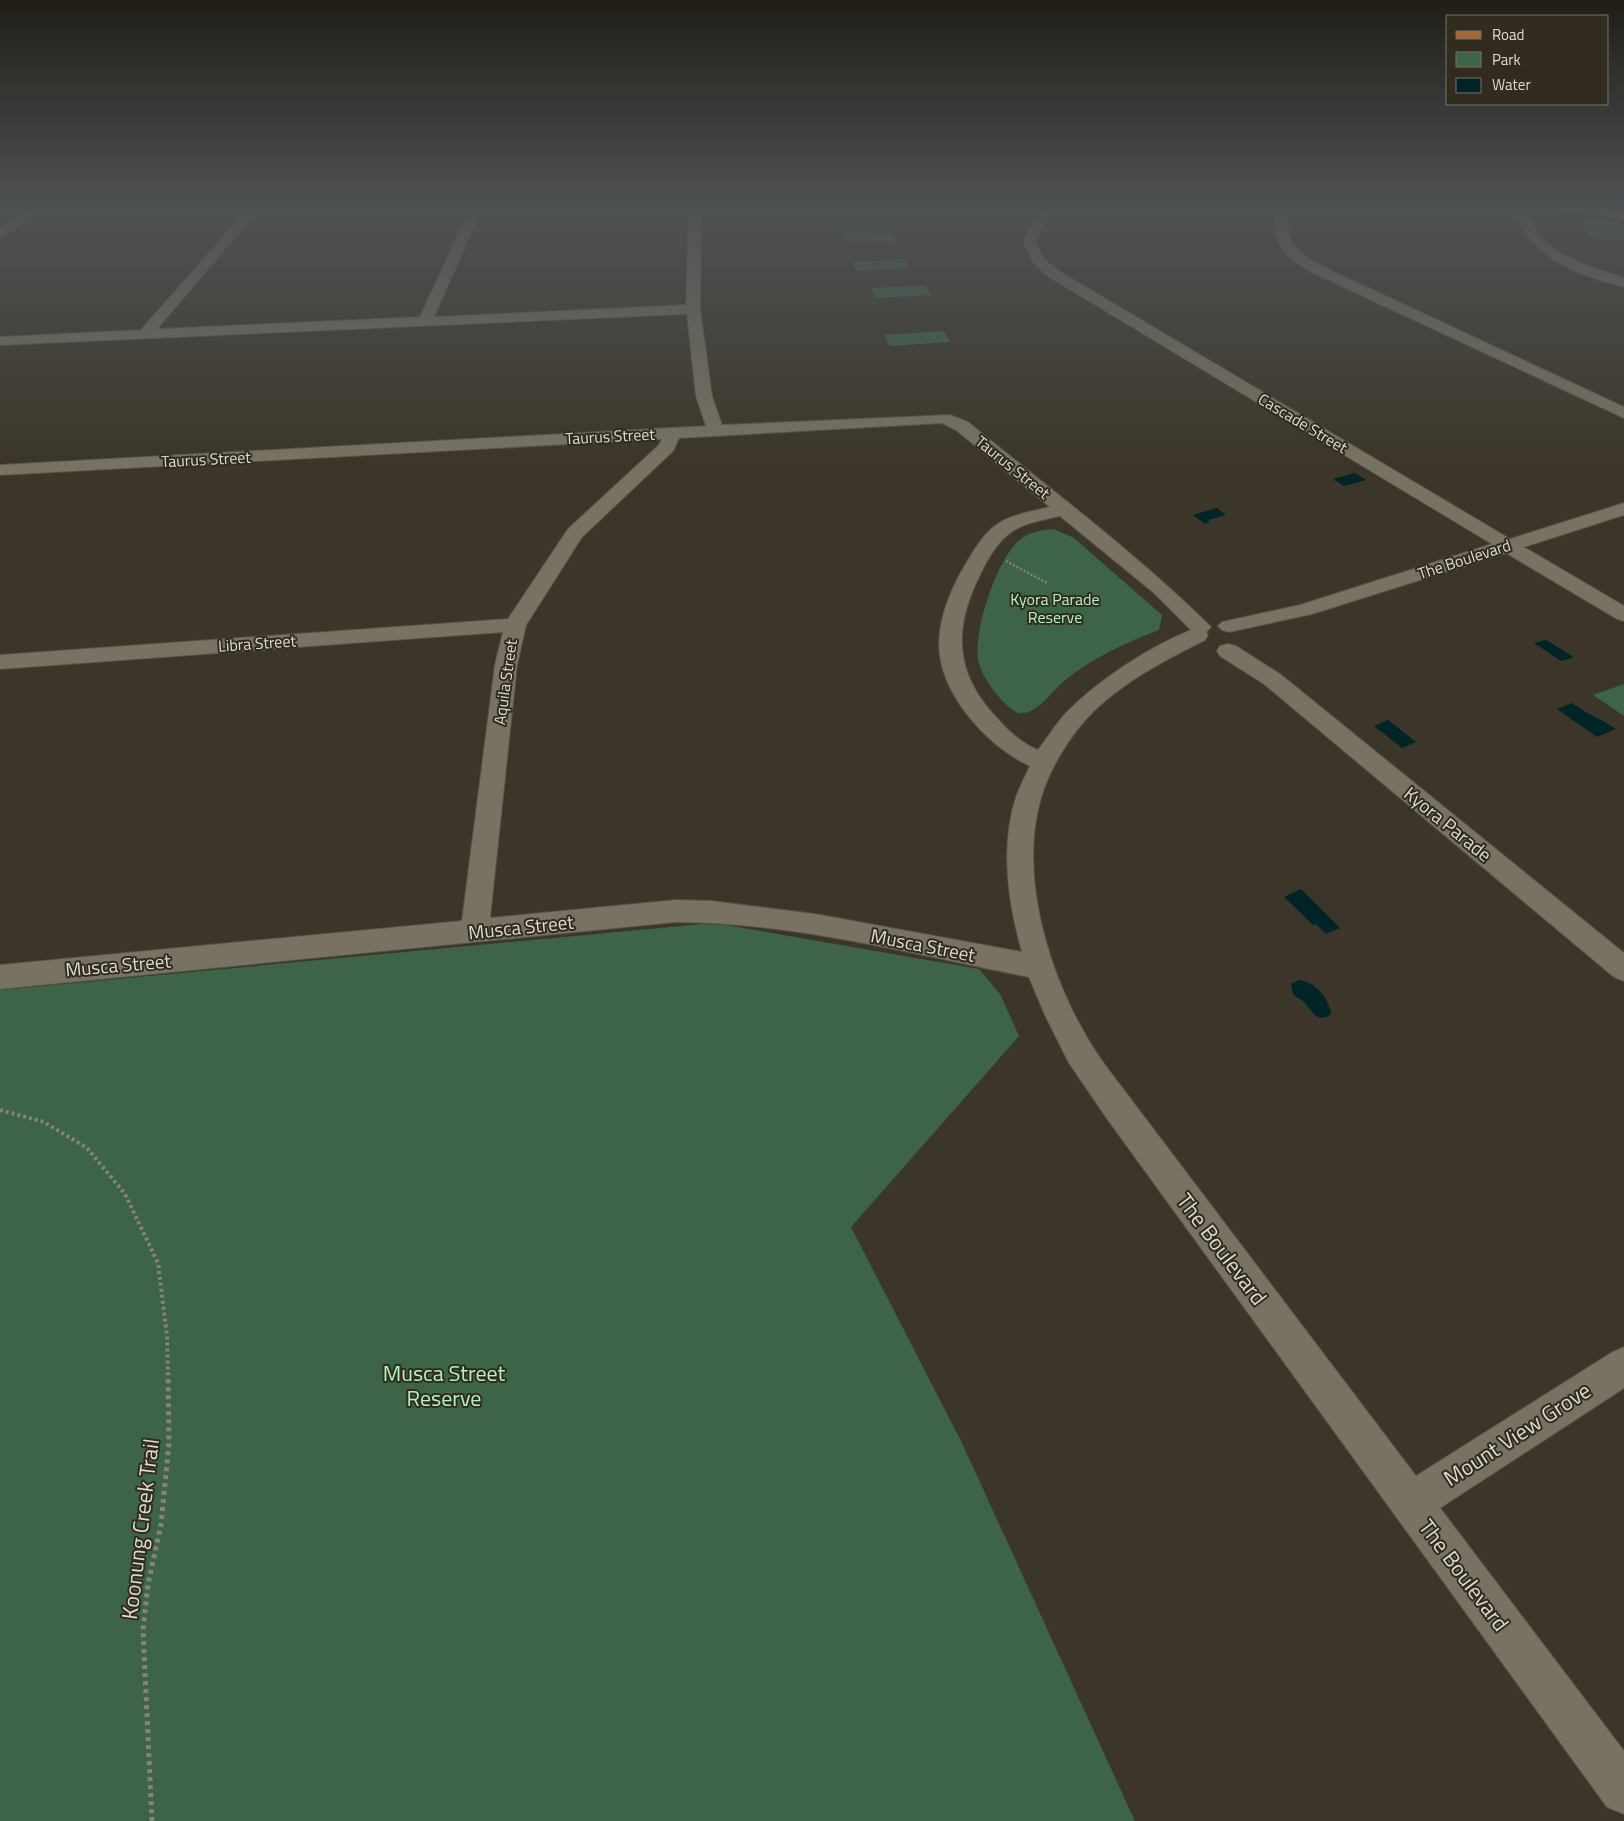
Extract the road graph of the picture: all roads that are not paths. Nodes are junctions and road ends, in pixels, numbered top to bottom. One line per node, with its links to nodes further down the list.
1 (182, 291): 8 (street)
2 (439, 291): 7 (street)
3 (693, 291): 6 (street)
4 (1082, 291): 16 (street, Cascade Street)
5 (1363, 291): 10 (street)
6 (693, 309): 7 (street); 11 (street)
7 (425, 322): 8 (street)
8 (145, 334): 9 (street)
9 (0, 341)
10 (1624, 413)
11 (708, 430): 12 (street, Taurus Street); 14 (street, Taurus Street)
12 (673, 432): 13 (street, Taurus Street); 18 (street, Aquila Street)
13 (0, 470)
14 (1065, 509): 19 (street, Taurus Street); 21 (street)
15 (1624, 509): 16 (street, The Boulevard)
16 (1508, 545): 17 (street, Cascade Street); 19 (street, The Boulevard)
17 (1624, 615)
18 (514, 625): 20 (street, Libra Street); 22 (street, Aquila Street)
19 (1221, 637): 21 (street, The Boulevard); 24 (street, Kyora Parade)
20 (0, 662)
21 (1043, 762): 23 (street, The Boulevard)
22 (474, 931): 23 (street, Musca Street); 25 (street, Musca Street)
23 (1039, 967): 27 (street, The Boulevard)
24 (1624, 969)
25 (0, 977)
26 (1624, 1366): 27 (street, Mount View Grove)
27 (1411, 1503): 28 (street, The Boulevard)
28 (1624, 1790)

